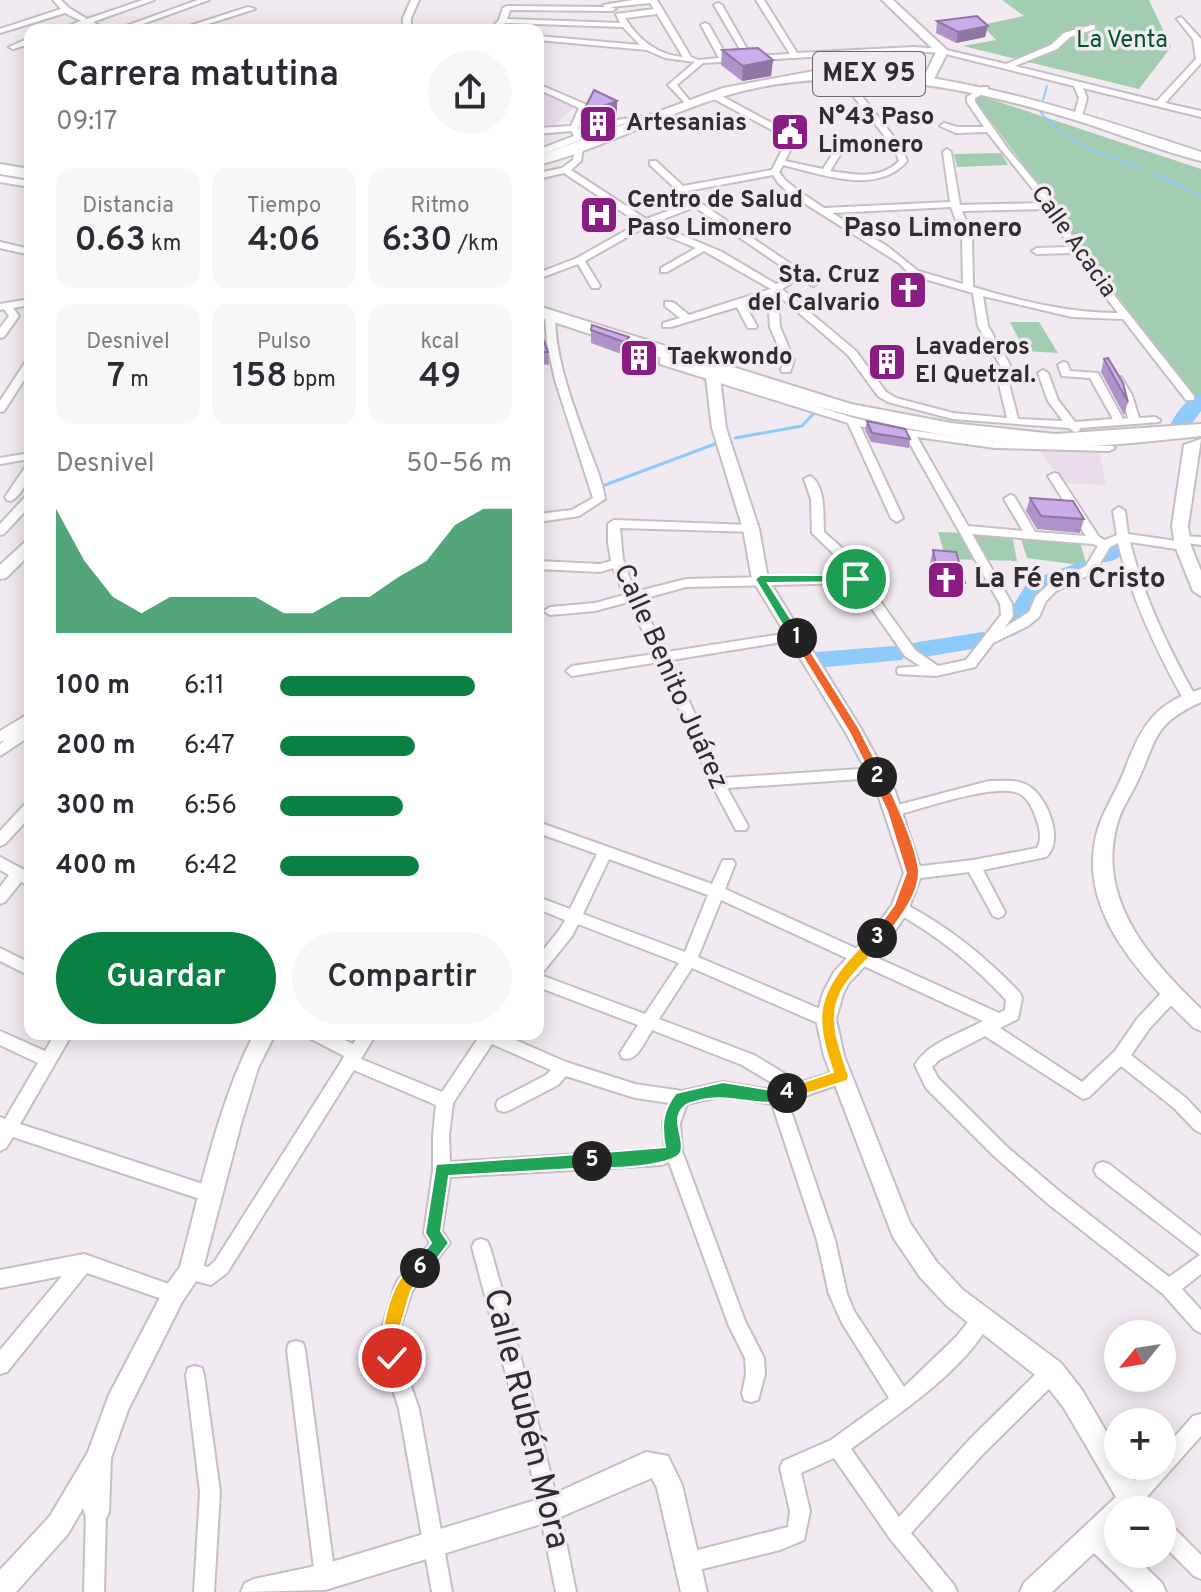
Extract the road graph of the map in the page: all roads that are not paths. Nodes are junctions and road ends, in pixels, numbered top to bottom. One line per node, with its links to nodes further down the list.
1 (57, 0): 13 (street)
2 (150, 0): 17 (street)
3 (205, 0): 21 (street)
4 (415, 0): 23 (street)
5 (548, 0): 11 (street)
6 (652, 0): 9 (street); 14 (street)
7 (760, 0): 34 (street)
8 (887, 0): 33 (main road)
9 (607, 5): 11 (street); 15 (street)
10 (718, 5): 35 (street)
11 (538, 8): 18 (street)
12 (251, 9): 22 (street)
13 (66, 10): 17 (street); 28 (street)
14 (660, 11): 15 (street); 36 (street)
15 (619, 16): 25 (street)
16 (1181, 19): 46 (street)
17 (87, 21): 19 (street); 20 (street)
18 (503, 21): 24 (street); 25 (street)
19 (78, 24)
20 (92, 24)
21 (136, 24)
22 (200, 24)
23 (407, 24)
24 (500, 24)
25 (624, 25): 32 (street)
26 (705, 25): 37 (street)
27 (1092, 27): 39 (street)
28 (0, 31)
29 (544, 39): 32 (street)
30 (24, 43): 31 (street)
31 (13, 47)
32 (650, 48): 36 (street)
33 (942, 51): 34 (street); 39 (street); 41 (main road)
34 (794, 54): 35 (street)
35 (748, 57): 37 (street)
36 (688, 59): 38 (street)
37 (724, 59): 38 (street)
38 (701, 61): 47 (street)
39 (1005, 67): 42 (street)
40 (825, 75): 41 (highway, MEX 95); 45 (highway, MEX 95); 64 (street)
41 (929, 79): 44 (highway, MEX 95)
42 (1078, 85): 46 (street); 49 (street)
43 (544, 89): 51 (street)
44 (985, 89): 49 (highway, MEX 95); 52 (street, Calle Acacia)
45 (715, 96): 47 (highway, MEX 95); 61 (street)
46 (1159, 104): 48 (street)
47 (689, 105): 54 (highway, MEX 95)
48 (1201, 114)
49 (1078, 116): 57 (highway, MEX 95)
50 (944, 126): 52 (street)
51 (574, 128): 53 (street); 54 (street)
52 (990, 129): 71 (street, Calle Acacia)
53 (544, 130)
54 (579, 143): 58 (highway, MEX 95); 63 (street)
55 (947, 152): 70 (street)
56 (836, 155): 64 (street)
57 (1201, 157)
58 (544, 158)
59 (653, 163): 68 (street)
60 (0, 166): 62 (highway)
61 (778, 167): 64 (street); 68 (street); 72 (street)
62 (24, 170)
63 (565, 170): 65 (street); 73 (street)
64 (826, 171)
65 (544, 175)
66 (0, 179): 67 (street)
67 (24, 183)
68 (678, 190): 69 (street)
69 (696, 204): 73 (street); 83 (street)
70 (956, 206): 71 (street); 72 (street); 87 (street)
71 (1051, 206): 76 (street, Calle Acacia)
72 (823, 211): 81 (street)
73 (645, 223): 75 (street); 79 (street)
74 (0, 245): 77 (street)
75 (704, 247): 80 (street); 86 (street)
76 (1076, 250): 78 (street); 94 (street, Calle Acacia)
77 (24, 251)
78 (1037, 251)
79 (580, 260): 82 (street); 85 (street)
80 (664, 270)
81 (915, 273): 87 (street); 88 (street)
82 (544, 274)
83 (800, 274): 84 (street); 86 (street)
84 (813, 283)
85 (595, 286)
86 (775, 291): 91 (street); 101 (street); 110 (street)
87 (973, 292): 94 (street); 110 (street)
88 (919, 298)
89 (24, 303): 92 (street)
90 (669, 304): 95 (street)
91 (740, 304): 95 (street); 97 (street)
92 (4, 307): 98 (street)
93 (544, 313): 99 (highway); 126 (street)
94 (1126, 316): 106 (street, Calle Acacia)
95 (687, 319): 96 (street)
96 (667, 325)
97 (752, 326)
98 (0, 335)
99 (666, 351): 105 (street); 113 (highway)
100 (1063, 365): 112 (street)
101 (786, 370)
102 (1112, 371): 111 (street)
103 (24, 372): 107 (street)
104 (1043, 373): 113 (street)
105 (713, 378): 109 (street); 128 (street)
106 (1190, 398)
107 (0, 409)
108 (1155, 420): 111 (street)
109 (852, 421): 114 (street); 127 (street)
110 (1013, 422): 113 (street)
111 (1135, 422): 112 (street)
112 (1120, 423): 113 (street)
113 (1077, 432): 115 (highway)
114 (909, 433): 116 (street); 129 (street)
115 (1198, 439): 135 (street)
116 (1109, 448)
117 (24, 457): 118 (street)
118 (0, 461)
119 (24, 475): 122 (street)
120 (1054, 476): 134 (street)
121 (810, 479): 141 (street)
122 (5, 498)
123 (1010, 499): 131 (street)
124 (24, 504): 130 (street)
125 (1119, 511): 132 (street)
126 (544, 517)
127 (897, 518)
128 (751, 529): 137 (street, Calle Benito Juárez); 140 (street)
129 (966, 530): 131 (street); 146 (street)
130 (0, 531)
131 (1031, 535): 134 (street)
132 (1123, 537): 134 (street); 135 (street); 151 (street)
133 (1201, 541): 135 (street)
134 (1100, 542): 146 (street)
135 (1182, 543): 142 (street)
136 (24, 551): 139 (street)
137 (617, 563): 138 (street); 143 (street, Calle Benito Juárez)
138 (544, 565)
139 (0, 574)
140 (760, 579): 141 (street); 143 (street); 145 (street)
141 (856, 579): 150 (street)
142 (1200, 585)
143 (632, 596): 144 (street); 147 (street, Calle Benito Juárez)
144 (550, 611)
145 (795, 636): 147 (street); 156 (street)
146 (991, 640): 150 (street)
147 (663, 657): 148 (street); 157 (street, Calle Benito Juárez)
148 (572, 671)
149 (903, 671): 150 (street)
150 (936, 671)
151 (1195, 697): 181 (street)
152 (24, 722): 154 (street)
153 (24, 733): 155 (street)
154 (0, 737)
155 (0, 751)
156 (875, 773): 157 (street); 158 (street)
157 (718, 783): 160 (street, Calle Benito Juárez)
158 (894, 811): 166 (street); 167 (street)
159 (24, 814): 162 (street)
160 (741, 826)
161 (544, 829): 163 (street)
162 (0, 840)
163 (605, 852): 169 (street); 174 (street)
164 (0, 863): 168 (street)
165 (728, 864): 169 (street)
166 (973, 866): 167 (street); 173 (street)
167 (913, 873): 172 (street)
168 (24, 877): 170 (street)
169 (717, 892): 176 (street); 178 (street)
170 (0, 898)
171 (544, 905): 174 (street)
172 (900, 908): 176 (street); 184 (street)
173 (998, 912)
174 (575, 917): 177 (street); 178 (street)
175 (0, 954): 179 (street)
176 (860, 956): 182 (street); 184 (street)
177 (544, 959)
178 (689, 960): 182 (street); 185 (street)
179 (24, 967)
180 (544, 982): 185 (street)
181 (1171, 994): 183 (street); 194 (street)
182 (826, 1019): 198 (street)
183 (1201, 1022)
184 (992, 1023): 194 (street); 216 (street)
185 (649, 1024): 193 (street); 199 (street)
186 (0, 1038): 196 (street)
187 (60, 1040): 196 (street)
188 (262, 1040): 209 (street)
189 (326, 1040): 195 (street)
190 (364, 1040): 195 (street)
191 (485, 1040): 202 (street)
192 (499, 1040): 197 (street)
193 (628, 1053)
194 (1121, 1056): 204 (street)
195 (351, 1057): 202 (street); 214 (street)
196 (48, 1060): 205 (street)
197 (563, 1068): 200 (street); 203 (street)
198 (842, 1076): 199 (street); 218 (street)
199 (796, 1089): 201 (street)
200 (682, 1098): 201 (street); 206 (street)
201 (778, 1098): 225 (street)
202 (445, 1101): 207 (street)
203 (504, 1105)
204 (1201, 1125)
205 (3, 1132): 209 (street)
206 (674, 1151): 207 (street); 224 (street)
207 (442, 1170): 239 (street)
208 (1103, 1170): 211 (street)
209 (212, 1195): 214 (street)
210 (481, 1247): 233 (street, Calle Rubén Mora)
211 (1201, 1247)
212 (84, 1263): 215 (street); 217 (street); 221 (street)
213 (1201, 1263): 216 (street)
214 (190, 1272): 217 (street)
215 (0, 1279)
216 (1169, 1288): 219 (street)
217 (174, 1294): 229 (street)
218 (983, 1317): 222 (street); 225 (street)
219 (1201, 1324)
220 (296, 1350): 242 (street)
221 (0, 1365)
222 (1052, 1372): 231 (street); 236 (street)
223 (195, 1375): 245 (street)
224 (751, 1393)
225 (901, 1400): 227 (street)
226 (1200, 1423): 228 (street)
227 (838, 1447): 236 (street); 240 (street)
228 (1176, 1450)
229 (98, 1458): 234 (street); 243 (street)
230 (1151, 1480): 232 (street)
231 (1122, 1496)
232 (1138, 1496)
233 (551, 1508): 239 (street); 240 (street); 248 (street, Calle Rubén Mora)
234 (96, 1512): 244 (street)
235 (1104, 1530): 237 (street)
236 (898, 1533): 250 (street)
237 (1096, 1537): 251 (street); 252 (street)
238 (1176, 1544): 241 (street)
239 (434, 1546): 242 (street); 247 (street)
240 (686, 1563): 249 (street)
241 (1201, 1569)
242 (325, 1577): 246 (street)
243 (2, 1584)
244 (94, 1592)
245 (204, 1592)
246 (254, 1592)
247 (442, 1592)
248 (566, 1592)
249 (694, 1592)
250 (947, 1592)
251 (1033, 1592)
252 (1153, 1592)

